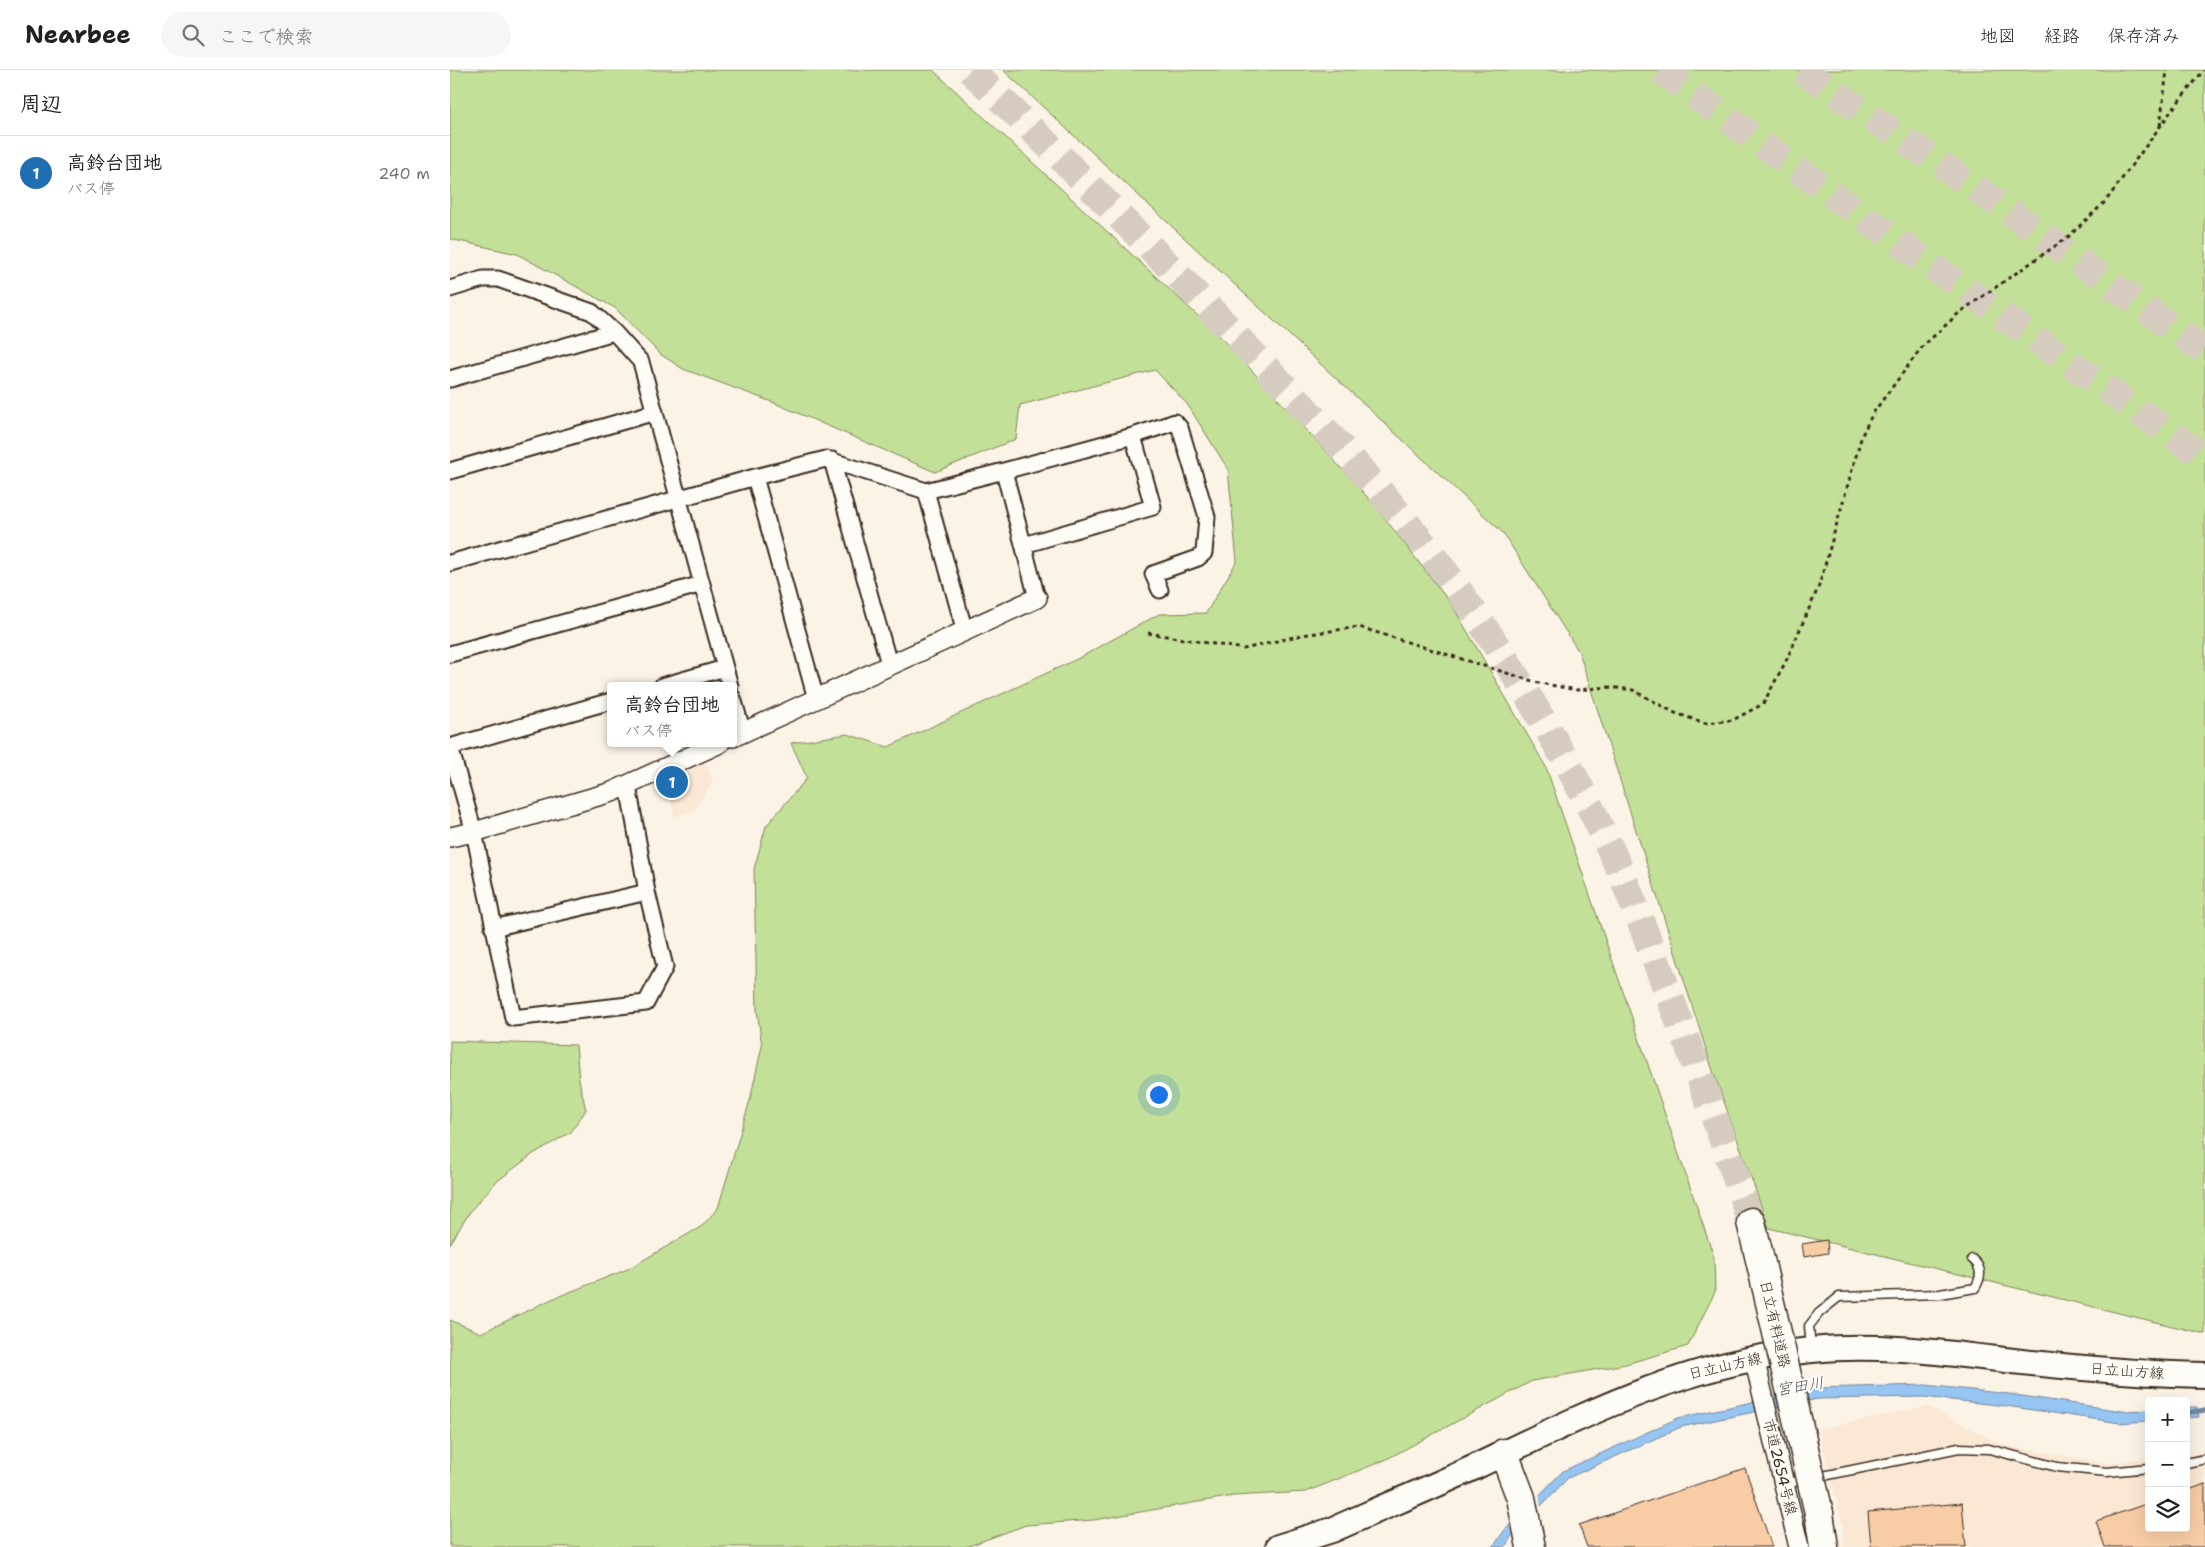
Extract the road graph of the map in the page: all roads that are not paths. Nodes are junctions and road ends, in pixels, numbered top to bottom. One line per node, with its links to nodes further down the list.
1 (450, 289): 2 (street)
2 (614, 332): 3 (street); 4 (street)
3 (450, 379)
4 (655, 412): 7 (street); 11 (street)
5 (1134, 436): 8 (street); 12 (street); 15 (street)
6 (832, 460): 9 (street); 10 (street); 19 (street)
7 (450, 471)
8 (1004, 471): 10 (street); 12 (street)
9 (755, 477): 11 (street); 23 (street)
10 (926, 491): 17 (street)
11 (678, 498): 13 (street); 14 (street)
12 (1024, 546): 16 (street)
13 (450, 563)
14 (702, 584): 18 (street); 20 (street)
15 (1160, 590)
16 (1037, 598): 17 (street)
17 (965, 632): 19 (street)
18 (450, 654)
19 (890, 664): 23 (street)
20 (725, 668): 21 (street); 22 (street)
21 (676, 682)
22 (729, 682)
23 (816, 699): 25 (street)
24 (607, 702): 26 (street)
25 (738, 735)
26 (450, 747): 29 (street)
27 (711, 747): 28 (street)
28 (628, 786): 29 (street); 31 (street)
29 (474, 832): 30 (street); 32 (street)
30 (450, 837)
31 (647, 892): 32 (street); 32 (street)
32 (493, 928)
33 (1751, 1222): 46 (highway, 日立有料道路, bridge)
34 (1972, 1259): 35 (lane)
35 (1812, 1350): 36 (main road, 日立山方線); 37 (main road, 日立山方線)
36 (1754, 1358): 38 (main road, 日立山方線); 42 (street, 市道2654号線)
37 (2205, 1375)
38 (1504, 1453): 43 (main road, 日立山方線); 44 (highway)
39 (2205, 1459): 40 (lane)
40 (2190, 1462)
41 (2145, 1468): 42 (lane)
42 (1784, 1484): 45 (street, 市道2654号線)
43 (1278, 1547)
44 (1531, 1547)
45 (1799, 1547)
46 (1824, 1547)

